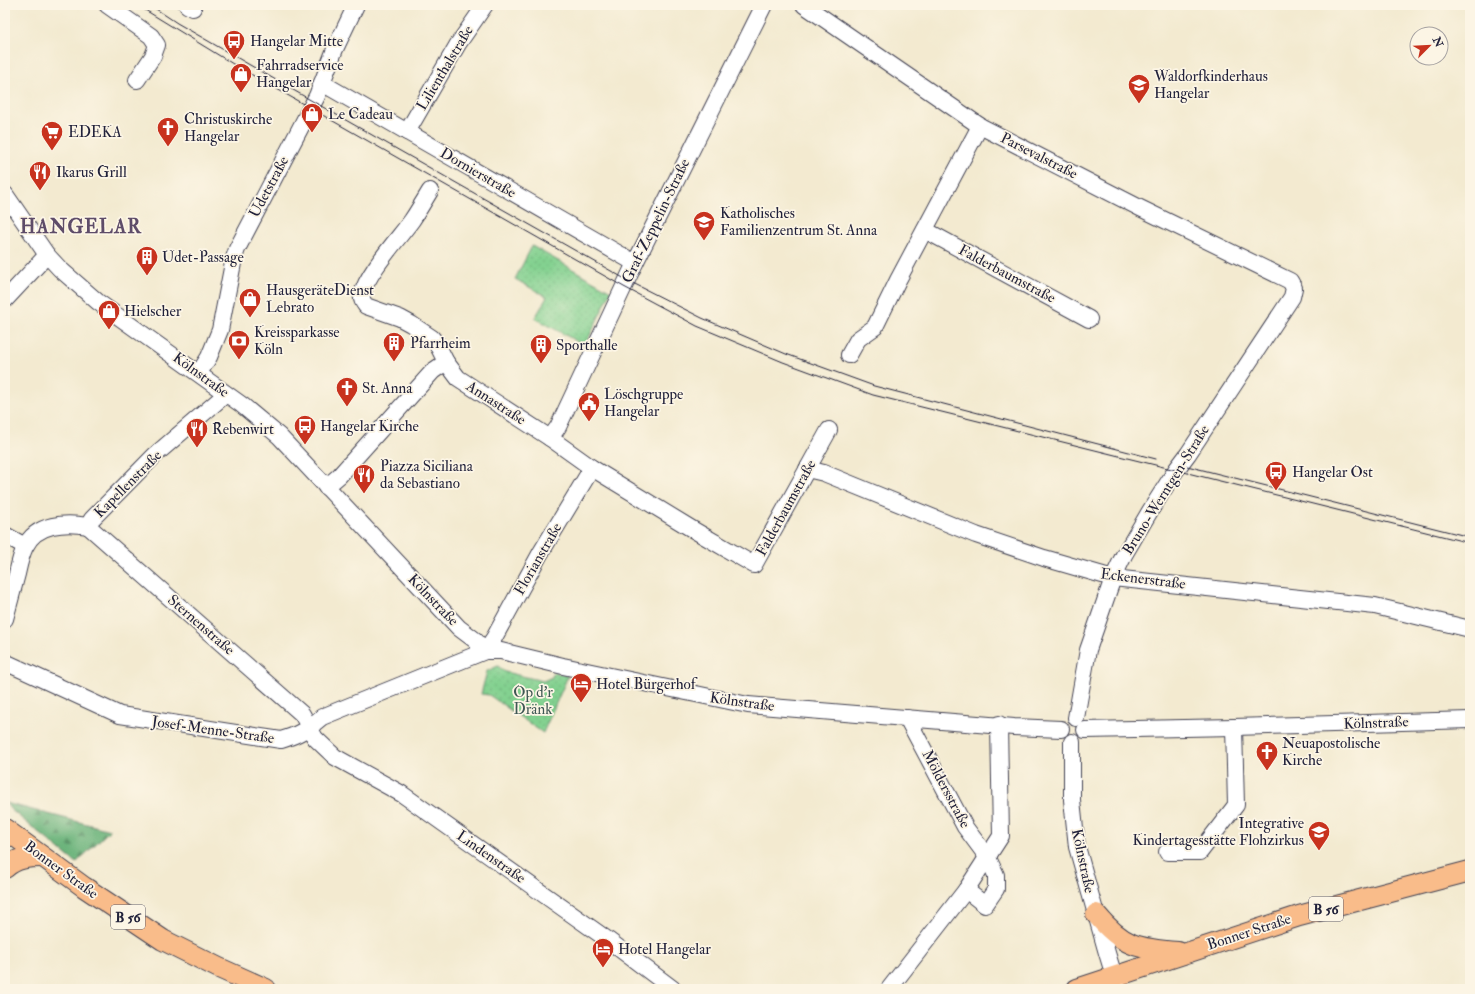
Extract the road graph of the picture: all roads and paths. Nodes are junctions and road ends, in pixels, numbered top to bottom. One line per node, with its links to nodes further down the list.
1 (107, 5): 6 (street)
2 (356, 5): 7 (street, Udetstraße)
3 (485, 5): 9 (street, Lilienthalstraße)
4 (764, 5): 14 (street, Graf-Zeppelin-Straße)
5 (804, 5): 8 (street, Parsevalstraße)
6 (137, 80)
7 (322, 83): 9 (street, Dornierstraße); 20 (street, Udetstraße)
8 (980, 126): 12 (street); 15 (street, Parsevalstraße)
9 (407, 132): 14 (street, Dornierstraße)
10 (430, 191): 19 (street, Annastraße)
11 (5, 194): 13 (street, Kölnstraße)
12 (925, 230): 17 (street, Falderbaumstraße); 18 (street)
13 (47, 255): 16 (street); 20 (street, Kölnstraße)
14 (635, 263): 23 (street, Graf-Zeppelin-Straße)
15 (1290, 281): 31 (street, Bruno-Werntgen-Straße)
16 (5, 300)
17 (1089, 318)
18 (849, 355)
19 (446, 362): 23 (street, Annastraße); 26 (street)
20 (199, 373): 21 (street, Kölnstraße)
21 (226, 394): 26 (street, Kölnstraße); 27 (street, Kapellenstraße)
22 (829, 430): 25 (street, Falderbaumstraße)
23 (550, 438): 24 (street, Annastraße)
24 (592, 468): 30 (street, Annastraße); 34 (street, Florianstraße)
25 (807, 469): 30 (street, Falderbaumstraße); 31 (street, Eckenerstraße)
26 (326, 487): 34 (street, Kölnstraße)
27 (88, 526): 29 (street, Kapellenstraße); 40 (street, Sternenstraße)
28 (5, 535): 29 (street)
29 (25, 546): 32 (street, Kapellenstraße)
30 (754, 565)
31 (1113, 578): 33 (street, Eckenerstraße); 39 (street, Bruno-Werntgen-Straße)
32 (5, 619)
33 (1470, 628)
34 (485, 651): 36 (street, Kölnstraße); 40 (street, Josef-Menne-Straße)
35 (5, 662): 40 (street, Josef-Menne-Straße)
36 (907, 718): 38 (street, Kölnstraße); 47 (street, Möldersstraße)
37 (1470, 720): 41 (street, Kölnstraße)
38 (999, 724): 42 (street, Kölnstraße); 47 (street)
39 (1080, 724): 41 (street, Kölnstraße); 42 (street); 43 (street)
40 (310, 727): 55 (street, Lindenstraße)
41 (1234, 727): 45 (street)
42 (1061, 729): 43 (street)
43 (1072, 742): 51 (street, Kölnstraße)
44 (5, 829): 46 (main road, Bonner Straße / B 56)
45 (1167, 852)
46 (42, 857): 48 (main road); 54 (main road, Bonner Straße / B 56)
47 (988, 858): 50 (street); 50 (street, Möldersstraße)
48 (5, 868)
49 (1470, 871): 52 (main road, Bonner Straße / B 56)
50 (966, 890): 56 (street)
51 (1096, 914): 52 (main road); 53 (street, Kölnstraße)
52 (1184, 953): 53 (main road, Bonner Straße / B 56)
53 (1116, 983): 57 (main road, Bonner Straße / B 56)
54 (266, 989)
55 (673, 989)
56 (889, 989)
57 (1077, 989)

